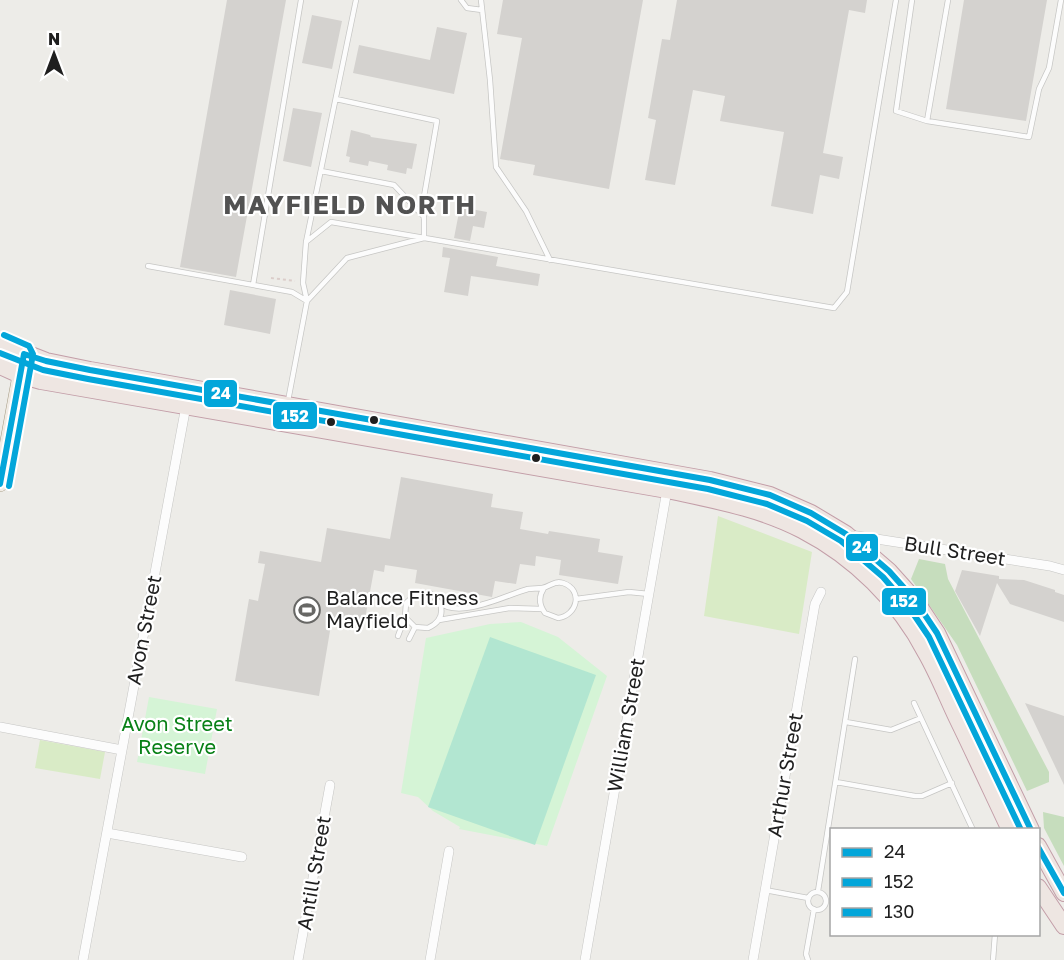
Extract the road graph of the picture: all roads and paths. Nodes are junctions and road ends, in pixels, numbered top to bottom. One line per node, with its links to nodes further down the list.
1 (301, 0): 20 (lane)
2 (356, 0): 10 (lane)
3 (461, 0): 9 (lane)
4 (481, 0): 9 (lane)
5 (896, 0): 16 (lane)
6 (912, 0): 11 (lane)
7 (948, 0): 11 (lane)
8 (1061, 0): 11 (lane)
9 (482, 10): 16 (lane)
10 (336, 99): 12 (lane); 13 (lane)
11 (927, 121)
12 (321, 171): 13 (lane); 15 (lane)
13 (421, 214): 14 (lane)
14 (424, 238): 15 (lane); 16 (lane); 21 (lane)
15 (306, 242): 21 (lane)
16 (550, 260)
17 (148, 266): 20 (lane)
18 (271, 278): 19 (path)
19 (295, 281)
20 (253, 285): 21 (lane)
21 (307, 301): 26 (lane)
22 (0, 344): 23 (highway)
23 (24, 354): 25 (main road); 26 (highway)
24 (0, 366): 25 (highway)
25 (20, 375): 27 (highway); 29 (main road)
26 (287, 405): 28 (lane); 31 (highway)
27 (186, 406): 28 (highway); 51 (street, Avon Street)
28 (284, 424): 30 (highway)
29 (0, 484)
30 (667, 490): 32 (highway); 37 (street, William Street)
31 (750, 490): 32 (street); 33 (highway)
32 (746, 508): 57 (highway)
33 (846, 534): 34 (street, Bull Street); 58 (highway)
34 (1064, 570)
35 (544, 588): 38 (lane); 39 (lane); 40 (lane)
36 (821, 592): 64 (street, Arthur Street)
37 (649, 594): 38 (lane); 76 (street, William Street)
38 (576, 598): 40 (lane)
39 (440, 603): 41 (lane); 42 (lane)
40 (542, 609): 42 (lane)
41 (405, 617): 43 (lane); 44 (lane)
42 (439, 620): 43 (lane)
43 (415, 627): 45 (lane)
44 (398, 636)
45 (409, 639)
46 (855, 659): 49 (lane)
47 (914, 703): 48 (lane)
48 (921, 718): 49 (lane); 53 (lane)
49 (846, 722): 52 (lane)
50 (0, 727): 51 (street)
51 (122, 750): 59 (street, Avon Street)
52 (836, 782): 53 (lane); 55 (lane)
53 (952, 783): 56 (lane)
54 (330, 785): 74 (street, Antill Street)
55 (830, 828)
56 (972, 828)
57 (1009, 828)
58 (1030, 828)
59 (107, 833): 63 (street); 73 (street, Avon Street)
60 (829, 840): 66 (lane)
61 (1040, 850): 67 (highway)
62 (449, 851): 75 (street)
63 (242, 857)
64 (765, 890): 68 (lane); 77 (street, Arthur Street)
65 (1040, 890): 71 (highway)
66 (818, 891): 68 (lane); 69 (lane)
67 (1064, 893)
68 (808, 898): 70 (lane)
69 (829, 902): 70 (lane)
70 (814, 909): 78 (lane)
71 (1064, 926)
72 (995, 936): 79 (lane)
73 (83, 960)
74 (298, 960)
75 (430, 960)
76 (585, 960)
77 (753, 960)
78 (807, 960)
79 (993, 960)

